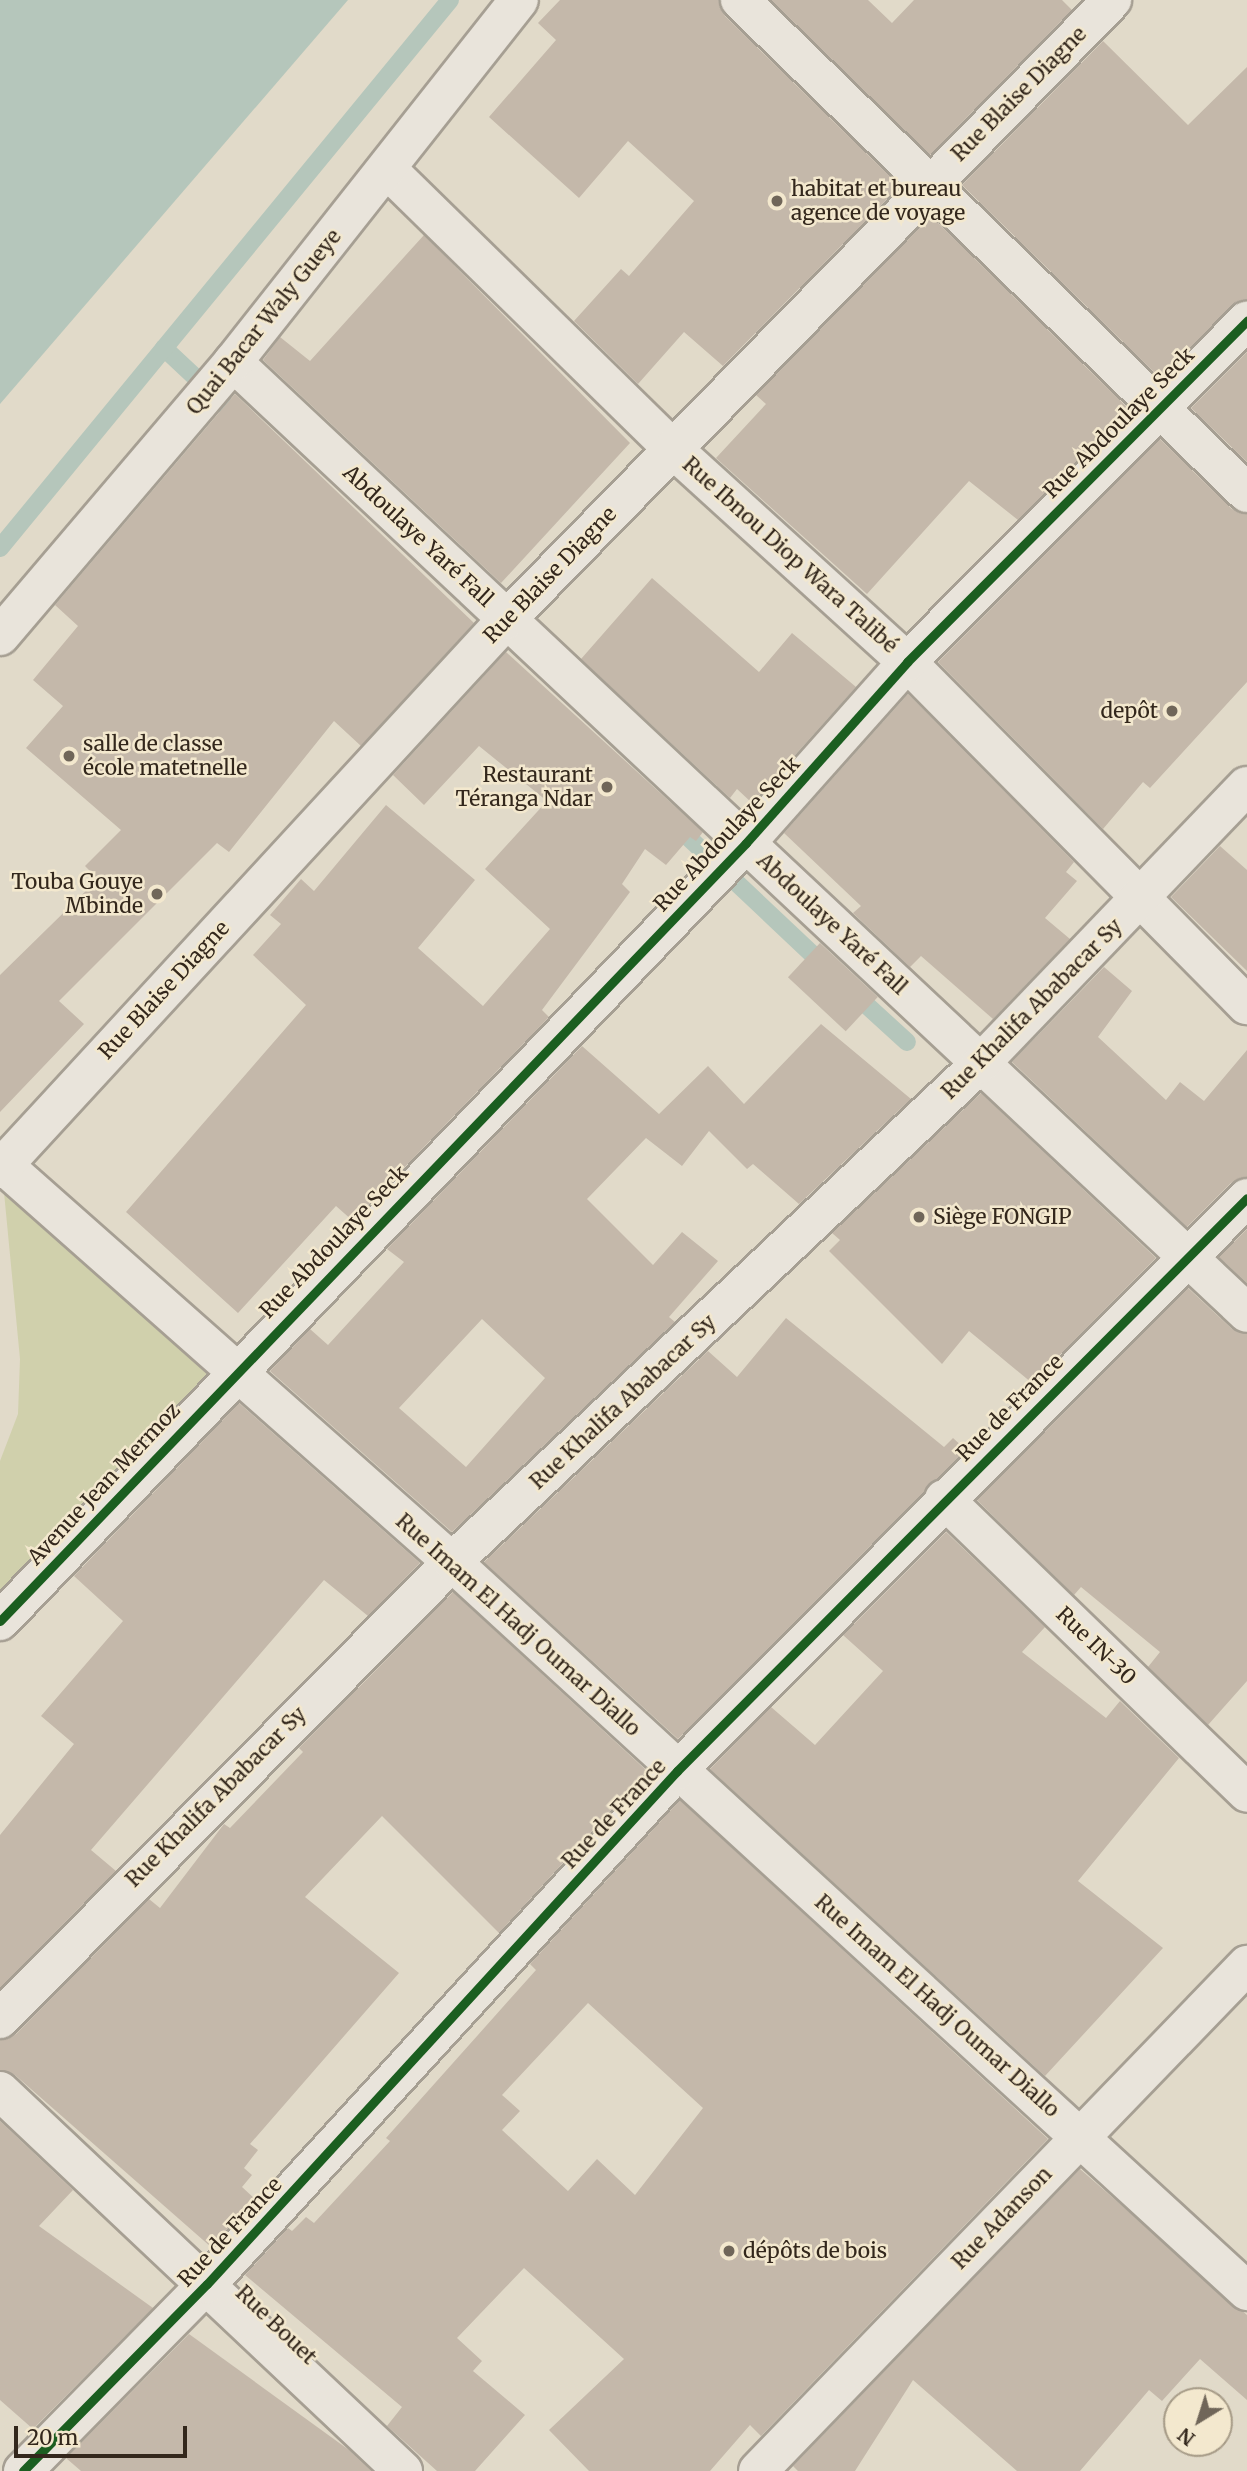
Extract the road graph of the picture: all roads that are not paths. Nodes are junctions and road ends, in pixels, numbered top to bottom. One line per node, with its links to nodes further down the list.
1 (519, 0): 4 (street, Quai Bacar Waly Gueye)
2 (740, 0): 5 (street)
3 (1112, 0): 5 (street, Rue Blaise Diagne)
4 (388, 170): 7 (street, Quai Bacar Waly Gueye); 9 (street, Rue Ibnou Diop Wara Talibé)
5 (928, 185): 8 (street); 9 (street, Rue Blaise Diagne)
6 (1247, 321): 8 (street, Rue Abdoulaye Seck)
7 (233, 362): 11 (street, Abdoulaye Yaré Fall); 12 (street, Quai Bacar Waly Gueye)
8 (1159, 406): 10 (street); 13 (street, Rue Abdoulaye Seck)
9 (673, 449): 11 (street, Rue Blaise Diagne); 13 (street, Rue Ibnou Diop Wara Talibé)
10 (1247, 493)
11 (506, 620): 15 (street, Abdoulaye Yaré Fall); 19 (street, Rue Blaise Diagne)
12 (0, 636)
13 (907, 662): 15 (street, Rue Abdoulaye Seck); 16 (street, Rue Ibnou Diop Wara Talibé)
14 (1247, 786): 16 (street, Rue Khalifa Ababacar Sy)
15 (746, 844): 18 (street, Abdoulaye Yaré Fall); 23 (street, Rue Abdoulaye Seck)
16 (1141, 898): 17 (street, Rue Ibnou Diop Wara Talibé); 18 (street, Rue Khalifa Ababacar Sy)
17 (1247, 1005)
18 (980, 1065): 21 (street, Abdoulaye Yaré Fall); 25 (street, Rue Khalifa Ababacar Sy)
19 (1, 1165): 23 (street, Rue Imam El Hadj Oumar Diallo)
20 (1247, 1198): 21 (street, Rue de France)
21 (1185, 1255): 22 (street, Abdoulaye Yaré Fall); 24 (street, Rue de France)
22 (1247, 1313)
23 (233, 1371): 25 (street, Rue Imam El Hadj Oumar Diallo); 26 (street, Avenue Jean Mermoz)
24 (944, 1499): 27 (street, Rue de France); 28 (street, Rue IN-30)
25 (452, 1562): 27 (street, Rue Imam El Hadj Oumar Diallo); 30 (street, Rue Khalifa Ababacar Sy)
26 (0, 1621)
27 (677, 1771): 32 (street, Rue Imam El Hadj Oumar Diallo); 33 (street, Rue de France)
28 (1247, 1793)
29 (1247, 1965): 32 (street, Rue Adanson)
30 (0, 2019)
31 (0, 2091): 33 (street, Rue Bouet)
32 (1081, 2137): 34 (street, Rue Imam El Hadj Oumar Diallo); 37 (street, Rue Adanson)
33 (207, 2284): 35 (street, Rue de France); 36 (street, Rue Bouet)
34 (1247, 2291)
35 (23, 2471)
36 (403, 2471)
37 (758, 2471)

